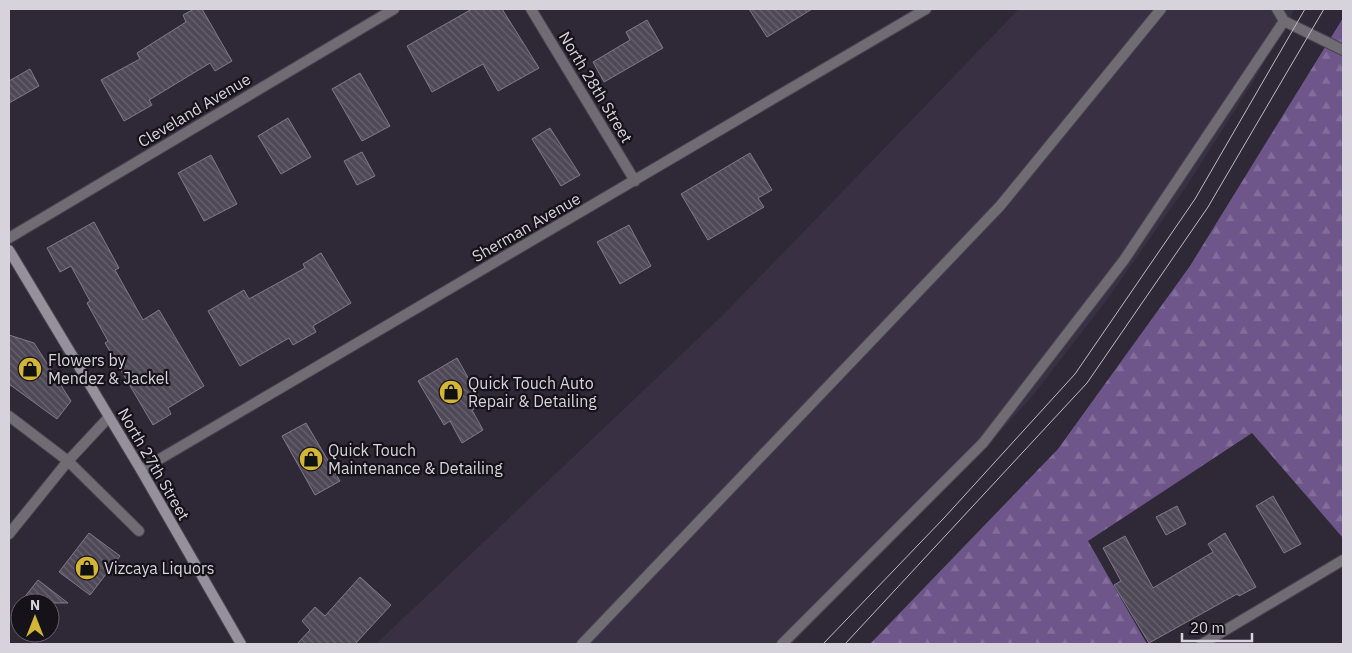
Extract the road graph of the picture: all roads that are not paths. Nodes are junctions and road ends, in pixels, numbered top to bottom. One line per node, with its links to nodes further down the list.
1 (394, 9): 9 (street, Cleveland Avenue)
2 (531, 9): 8 (street, North 28th Street)
3 (926, 9): 8 (street, Sherman Avenue)
4 (1161, 9): 19 (street)
5 (1278, 9): 6 (street)
6 (1284, 21): 7 (street); 20 (street)
7 (1343, 50)
8 (635, 181): 14 (street, Sherman Avenue)
9 (9, 238)
10 (9, 250): 12 (main road, North 27th Street)
11 (9, 416): 13 (street)
12 (109, 417): 13 (street); 14 (main road, North 27th Street)
13 (68, 461): 15 (street); 16 (street)
14 (141, 470): 18 (main road, North 27th Street)
15 (139, 531)
16 (9, 534)
17 (1343, 560): 21 (street)
18 (241, 644)
19 (582, 644)
20 (782, 644)
21 (1202, 644)

